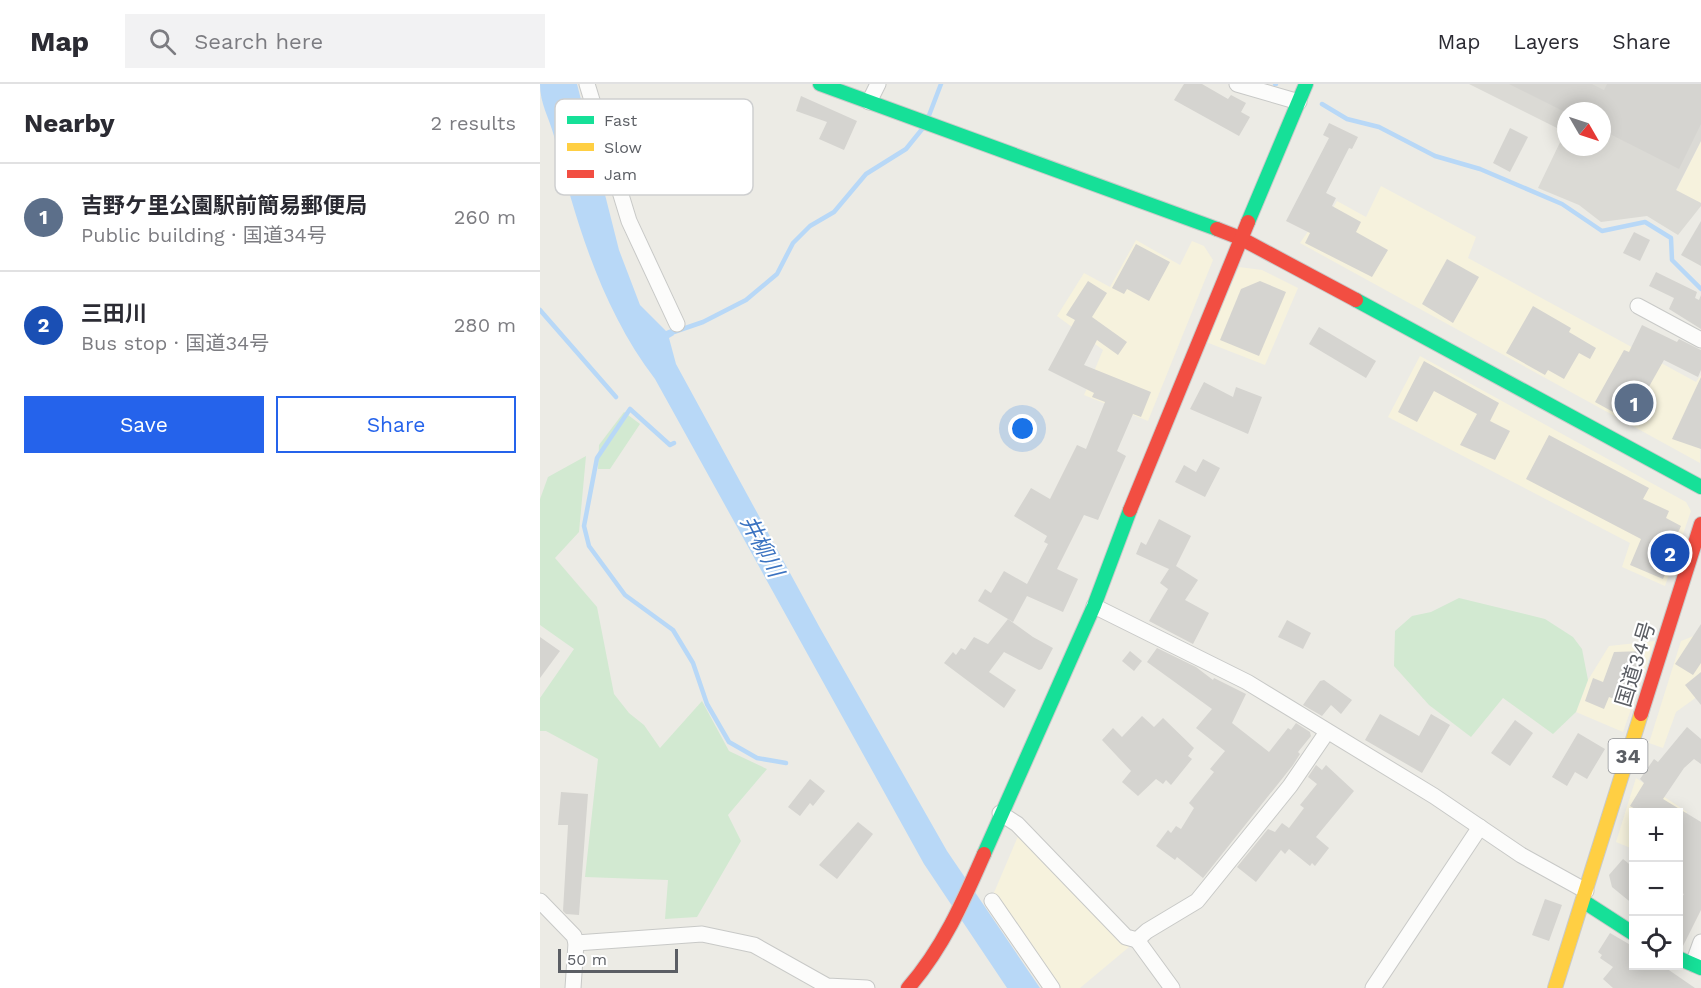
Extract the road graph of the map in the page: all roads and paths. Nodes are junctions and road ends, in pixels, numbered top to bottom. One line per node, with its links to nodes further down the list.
1 (587, 84): 6 (street)
2 (820, 84): 7 (main road)
3 (878, 84): 7 (street)
4 (1237, 84): 8 (street)
5 (1306, 84): 8 (main road)
6 (592, 99)
7 (870, 102): 10 (main road)
8 (1299, 102): 10 (main road)
9 (621, 195): 12 (street)
10 (1240, 238): 14 (main road); 16 (main road)
11 (1638, 306): 13 (street)
12 (677, 324)
13 (1701, 340)
14 (1701, 487)
15 (1701, 524): 20 (main road, 国道34号 / 34)
16 (1094, 606): 17 (street); 18 (main road)
17 (1327, 732): 19 (street); 24 (street)
18 (1000, 813): 24 (street); 30 (main road)
19 (1480, 827): 20 (street); 33 (street)
20 (1585, 896): 23 (main road); 34 (main road, 国道34号 / 34)
21 (540, 901): 26 (street)
22 (992, 901): 31 (street)
23 (1629, 930)
24 (1137, 940): 32 (street)
25 (1701, 942): 27 (street)
26 (576, 943): 28 (street); 29 (street)
27 (1691, 963)
28 (573, 988)
29 (867, 988)
30 (908, 988)
31 (1052, 988)
32 (1172, 988)
33 (1372, 988)
34 (1555, 988)

